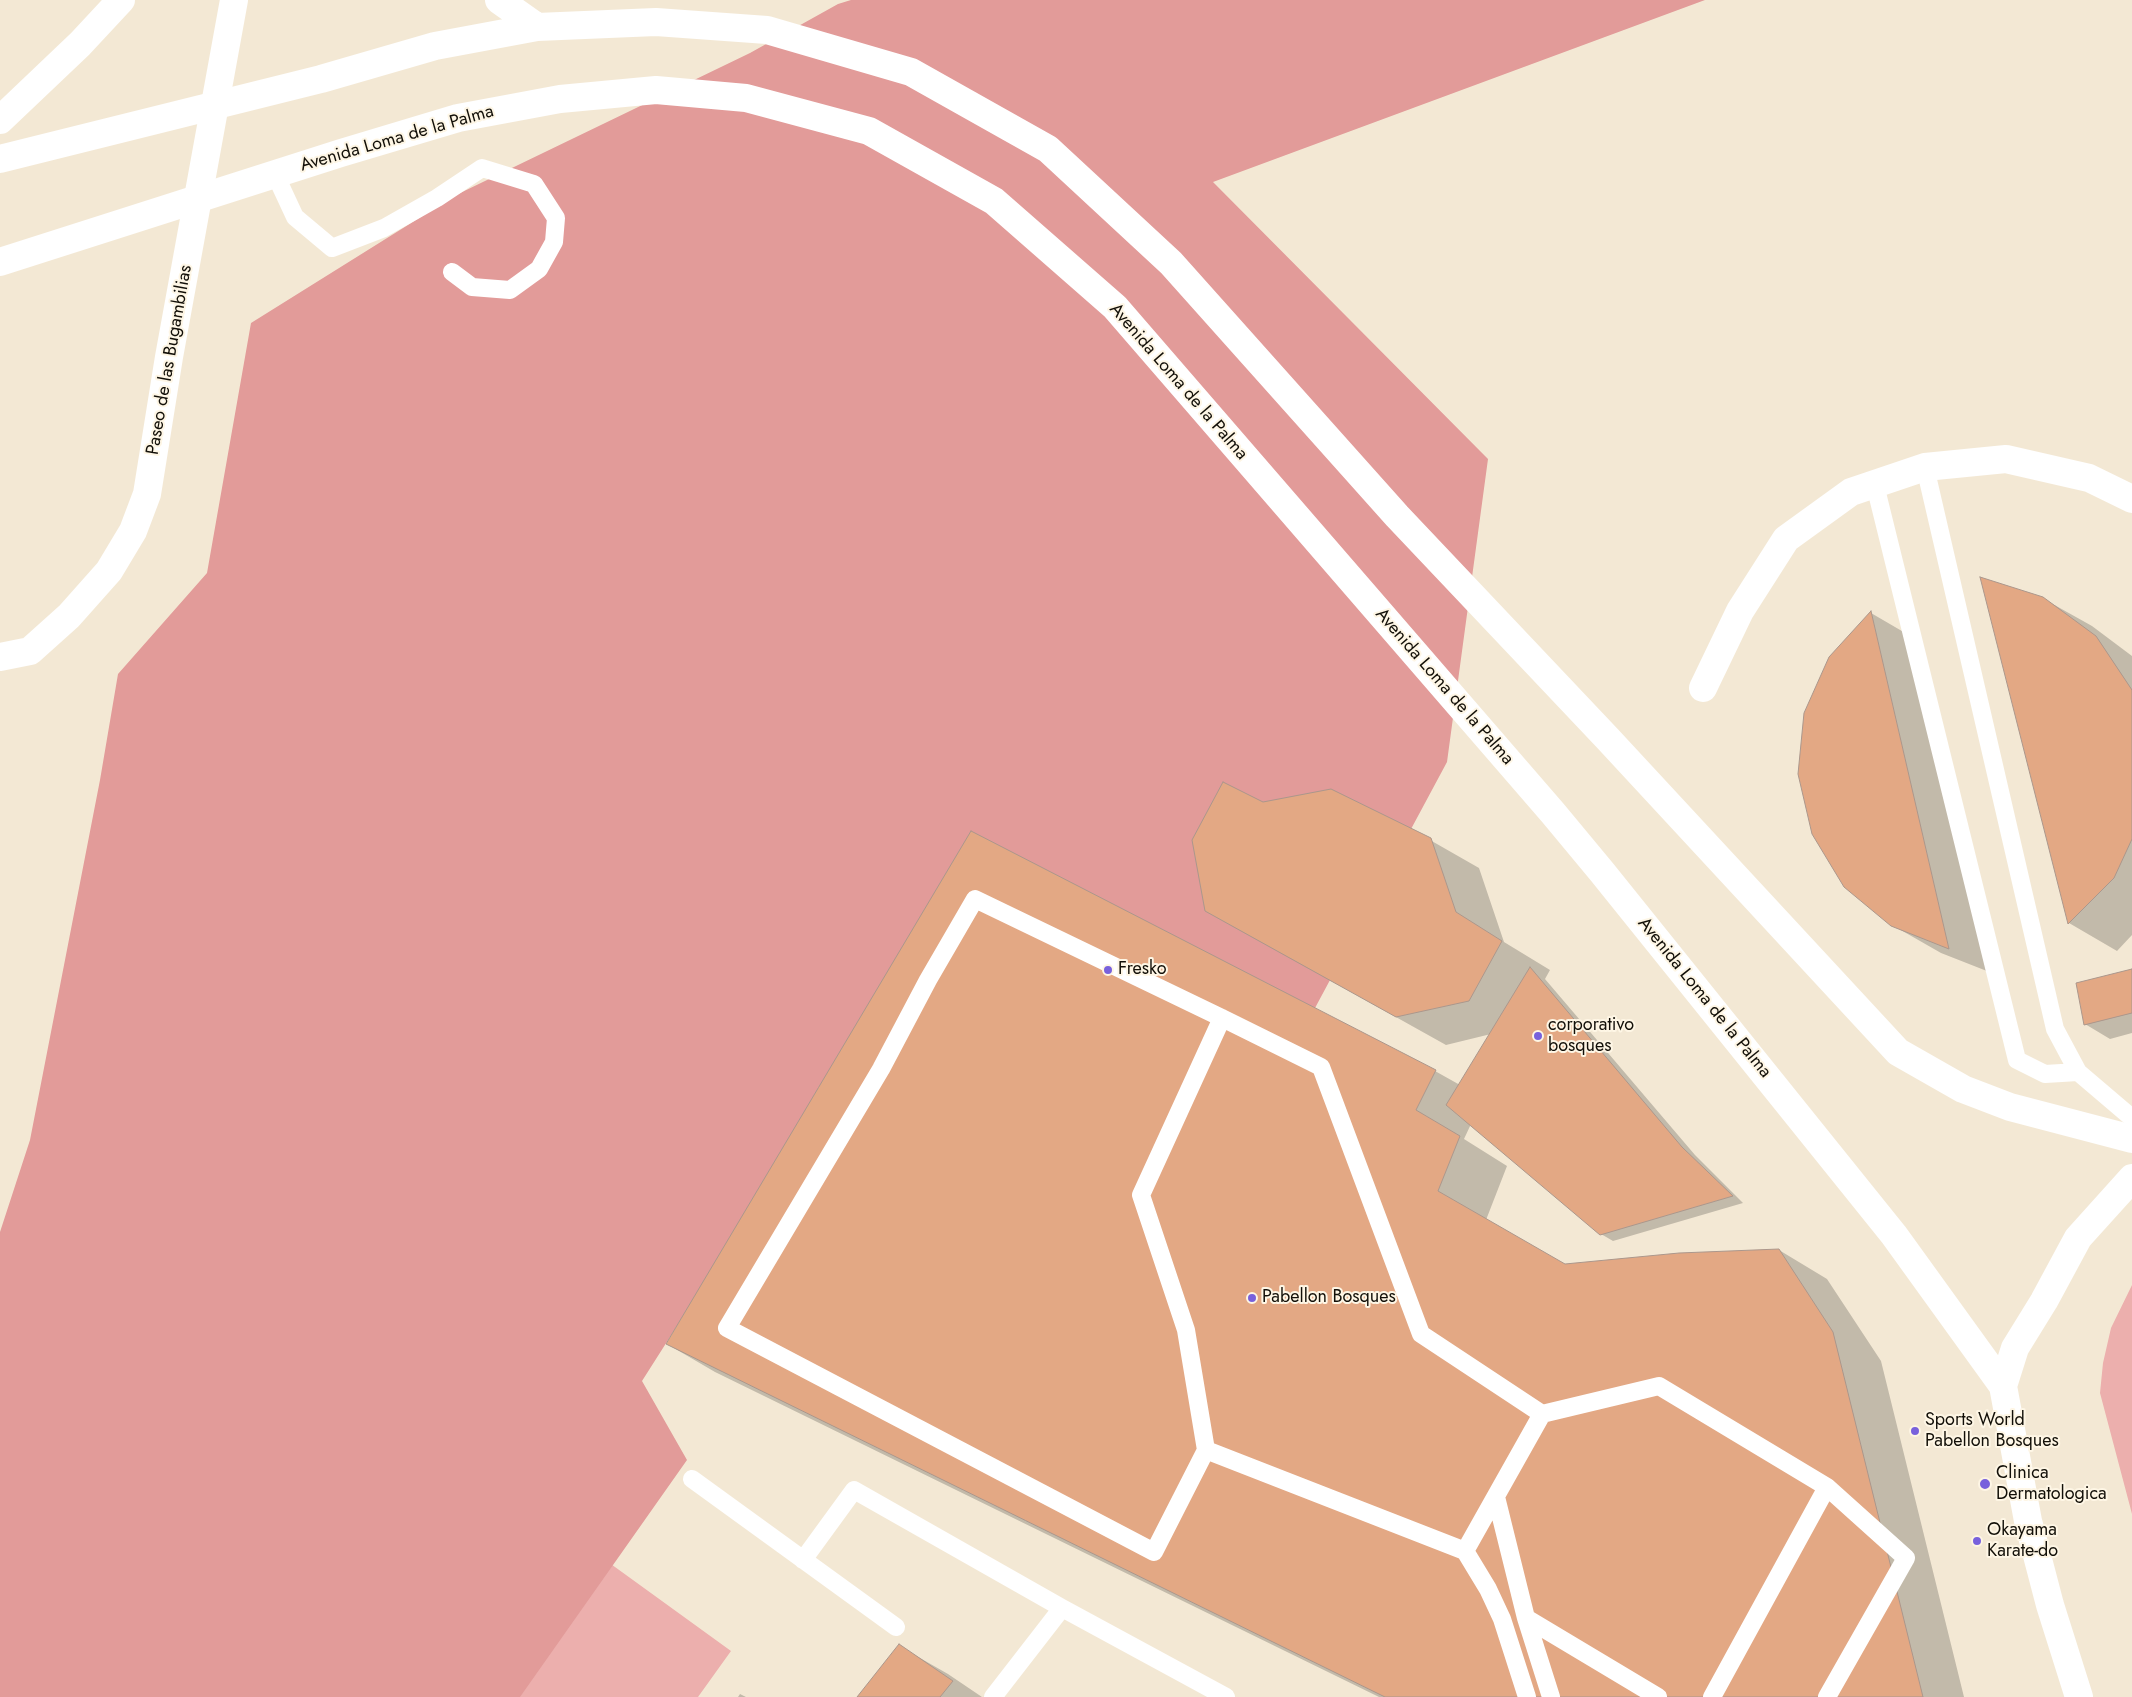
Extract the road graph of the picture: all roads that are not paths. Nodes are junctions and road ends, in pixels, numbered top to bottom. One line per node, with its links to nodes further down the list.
1 (121, 0): 5 (main road)
2 (234, 0): 13 (main road, Paseo de las Bugambilias)
3 (499, 0): 4 (main road)
4 (537, 27): 6 (main road); 18 (main road)
5 (0, 120)
6 (0, 159)
7 (275, 174): 8 (main road, Avenida Loma de la Palma); 9 (lane); 20 (main road, Avenida Loma de la Palma)
8 (0, 262)
9 (452, 272)
10 (1925, 467): 11 (main road); 12 (main road); 16 (lane)
11 (1874, 485): 14 (main road); 16 (lane)
12 (2132, 499)
13 (0, 657)
14 (1703, 688)
15 (1222, 1018): 21 (lane); 22 (lane); 22 (lane)
16 (2078, 1072): 17 (lane)
17 (2132, 1118)
18 (2132, 1139)
19 (2132, 1178): 20 (main road)
20 (2003, 1386): 38 (main road)
21 (1542, 1414): 24 (lane); 25 (lane)
22 (1206, 1450): 26 (lane)
23 (692, 1479): 27 (lane)
24 (1827, 1487): 36 (lane); 37 (lane)
25 (1496, 1497): 26 (lane); 29 (lane)
26 (1465, 1551): 33 (lane)
27 (802, 1560): 28 (lane); 30 (lane)
28 (1062, 1608): 31 (lane); 32 (lane)
29 (1526, 1618): 34 (lane); 35 (lane)
30 (896, 1627)
31 (993, 1697)
32 (1226, 1697)
33 (1527, 1697)
34 (1551, 1697)
35 (1658, 1697)
36 (1712, 1697)
37 (1827, 1697)
38 (2079, 1697)

